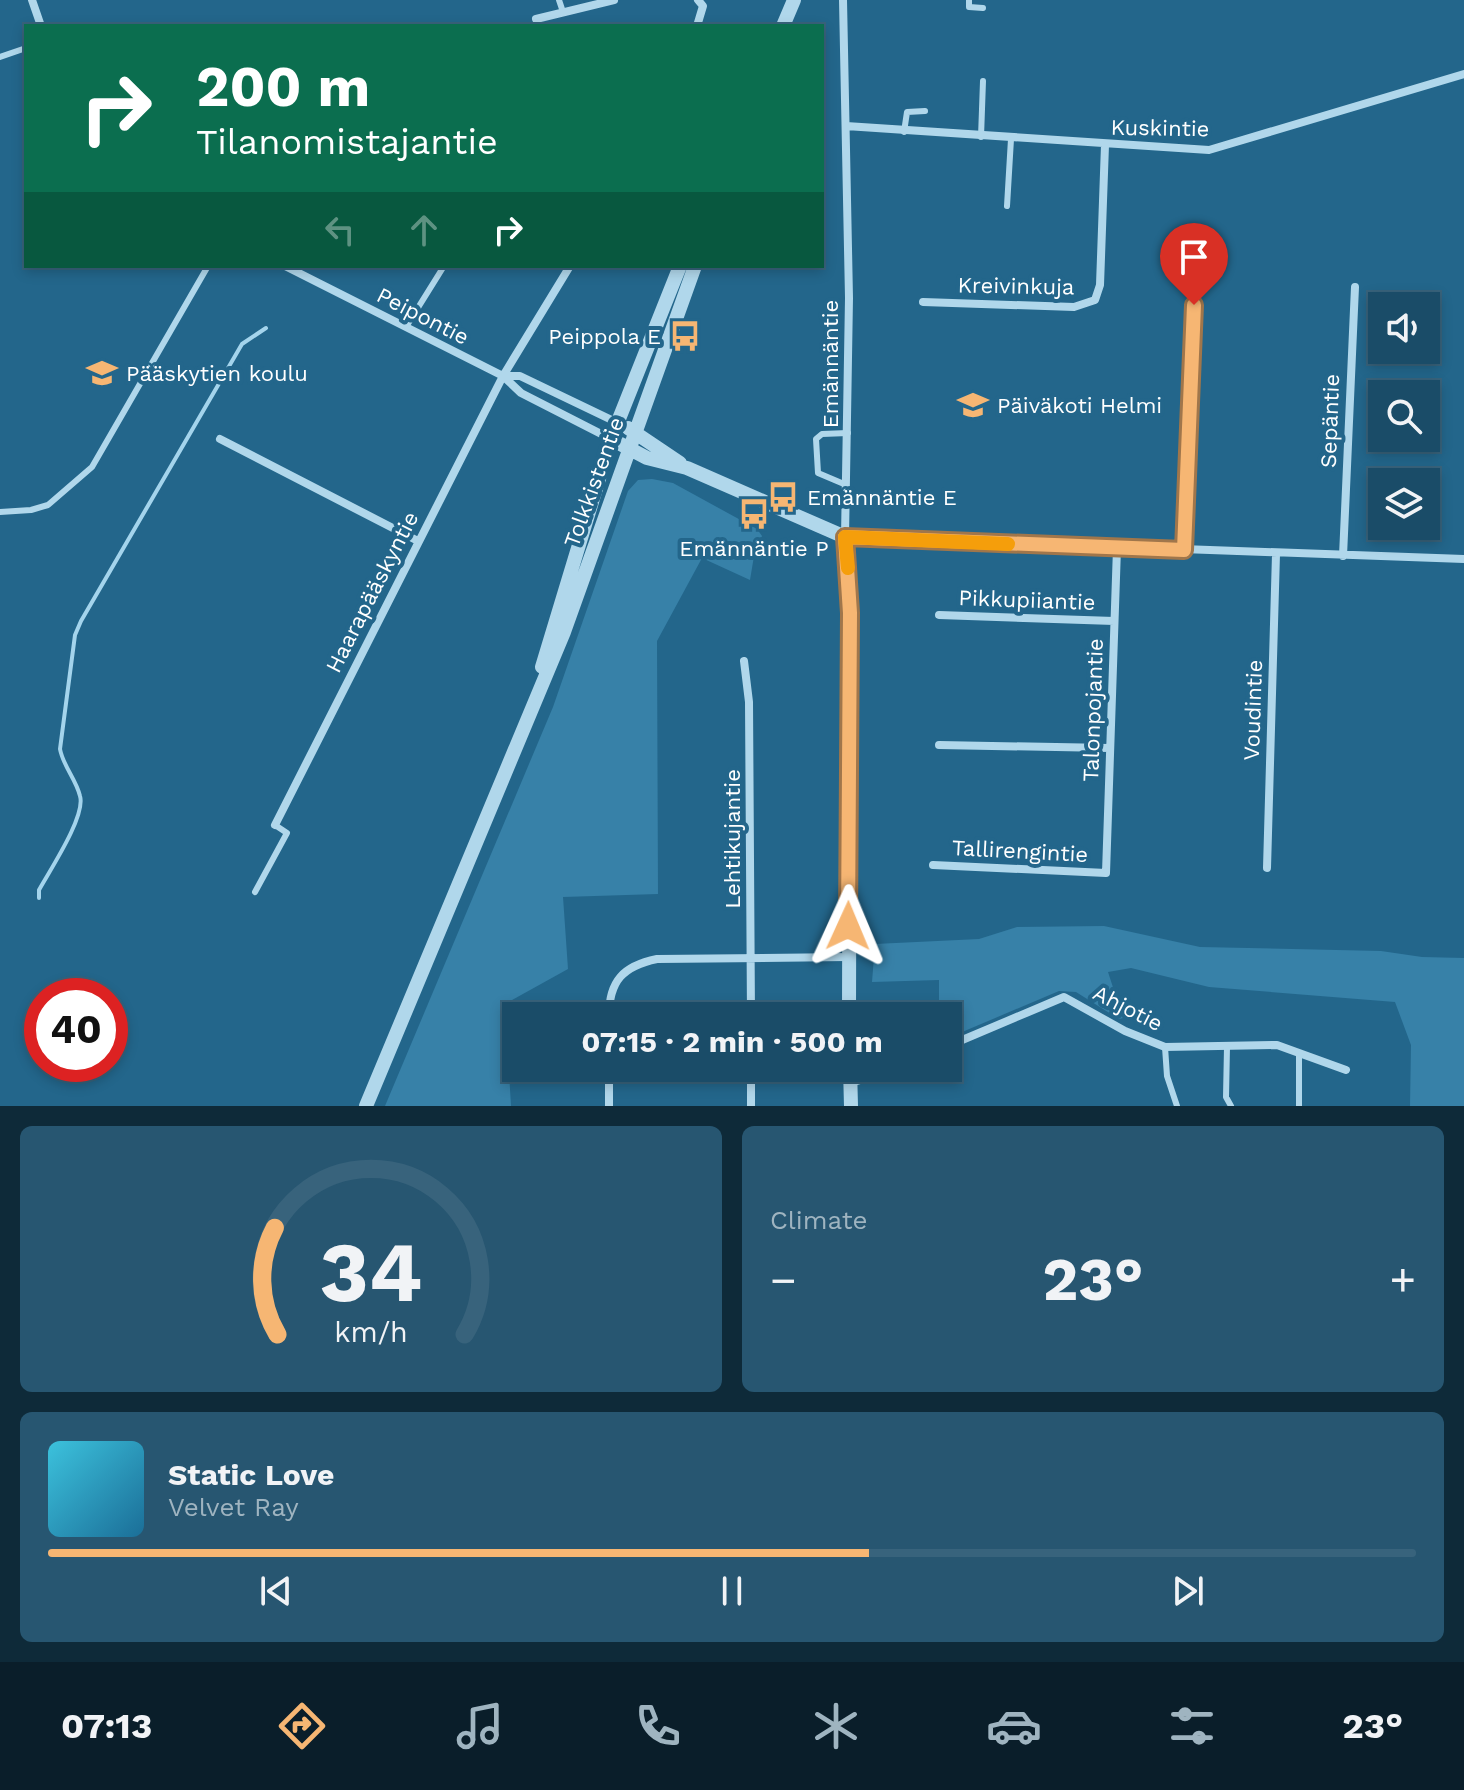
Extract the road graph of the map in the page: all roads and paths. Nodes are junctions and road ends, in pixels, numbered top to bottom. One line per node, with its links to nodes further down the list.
1 (32, 0): 11 (street)
2 (559, 0): 9 (lane)
3 (614, 0): 9 (street)
4 (698, 0): 12 (street)
5 (794, 0): 13 (street)
6 (843, 0): 19 (street, Emännäntie)
7 (969, 0): 8 (lane)
8 (983, 8)
9 (563, 12): 10 (street)
10 (536, 19)
11 (40, 24)
12 (698, 24)
13 (784, 24)
14 (24, 49): 15 (lane)
15 (0, 57)
16 (1464, 74): 23 (street, Kuskintie)
17 (983, 81): 21 (lane)
18 (925, 111): 20 (lane)
19 (846, 126): 20 (street, Kuskintie); 38 (street, Emännäntie)
20 (904, 132): 21 (street, Kuskintie)
21 (981, 137): 22 (street, Kuskintie)
22 (1011, 139): 23 (street, Kuskintie); 24 (lane)
23 (1105, 145): 32 (street, Kreivinkuja)
24 (1007, 206)
25 (289, 268): 34 (street, Peipontie)
26 (443, 268): 34 (lane)
27 (569, 268): 35 (street, Haarapääskyntie)
28 (679, 268): 36 (street, Tolkkistentie)
29 (694, 268): 37 (street, Tolkkistentie)
30 (207, 269): 44 (lane)
31 (1355, 287): 50 (street, Sepäntie)
32 (923, 302)
33 (1194, 305): 48 (street)
34 (406, 327): 35 (street, Peipontie)
35 (503, 376): 36 (street, Peipontie); 40 (street, Peipontie); 46 (street, Haarapääskyntie)
36 (618, 423): 37 (street); 40 (street, Tolkkistentie)
37 (635, 431): 41 (street, Tolkkistentie); 42 (street)
38 (848, 433): 43 (street, Emännäntie); 43 (lane)
39 (220, 439): 46 (street)
40 (611, 439): 41 (street); 55 (street, Tolkkistentie)
41 (629, 448): 42 (street); 55 (street, Tolkkistentie)
42 (687, 468): 45 (street)
43 (844, 484): 45 (street, Emännäntie)
44 (0, 512)
45 (845, 537): 47 (street); 63 (street)
46 (418, 541): 58 (street, Haarapääskyntie)
47 (1117, 548): 48 (street); 53 (street, Talonpojantie)
48 (1184, 550): 49 (street)
49 (1276, 554): 50 (street); 60 (street, Voudintie)
50 (1343, 556): 51 (street)
51 (1464, 559)
52 (939, 615): 53 (street, Pikkupiiantie)
53 (1114, 621): 57 (street, Talonpojantie)
54 (744, 661): 64 (street, Lehtikujantie)
55 (531, 710): 76 (street, Tolkkistentie)
56 (939, 745): 57 (street)
57 (1109, 748): 61 (street, Talonpojantie)
58 (275, 825): 62 (lane)
59 (933, 865): 61 (street, Tallirengintie)
60 (1267, 868)
61 (1106, 873)
62 (255, 892)
63 (848, 957): 64 (street); 67 (street)
64 (751, 958): 65 (street); 66 (street, Lehtikujantie)
65 (609, 1002)
66 (751, 1002)
67 (849, 1002)
68 (962, 1040): 69 (street, Ahjotie)
69 (1165, 1047): 70 (street, Ahjotie); 80 (lane)
70 (1227, 1047): 71 (street, Ahjotie); 81 (lane)
71 (1299, 1053): 72 (street, Ahjotie); 82 (lane)
72 (1346, 1070)
73 (609, 1082): 77 (street)
74 (751, 1082): 78 (street)
75 (850, 1082): 79 (street)
76 (366, 1106)
77 (609, 1106)
78 (751, 1106)
79 (851, 1106)
80 (1177, 1106)
81 (1231, 1106)
82 (1299, 1106)

